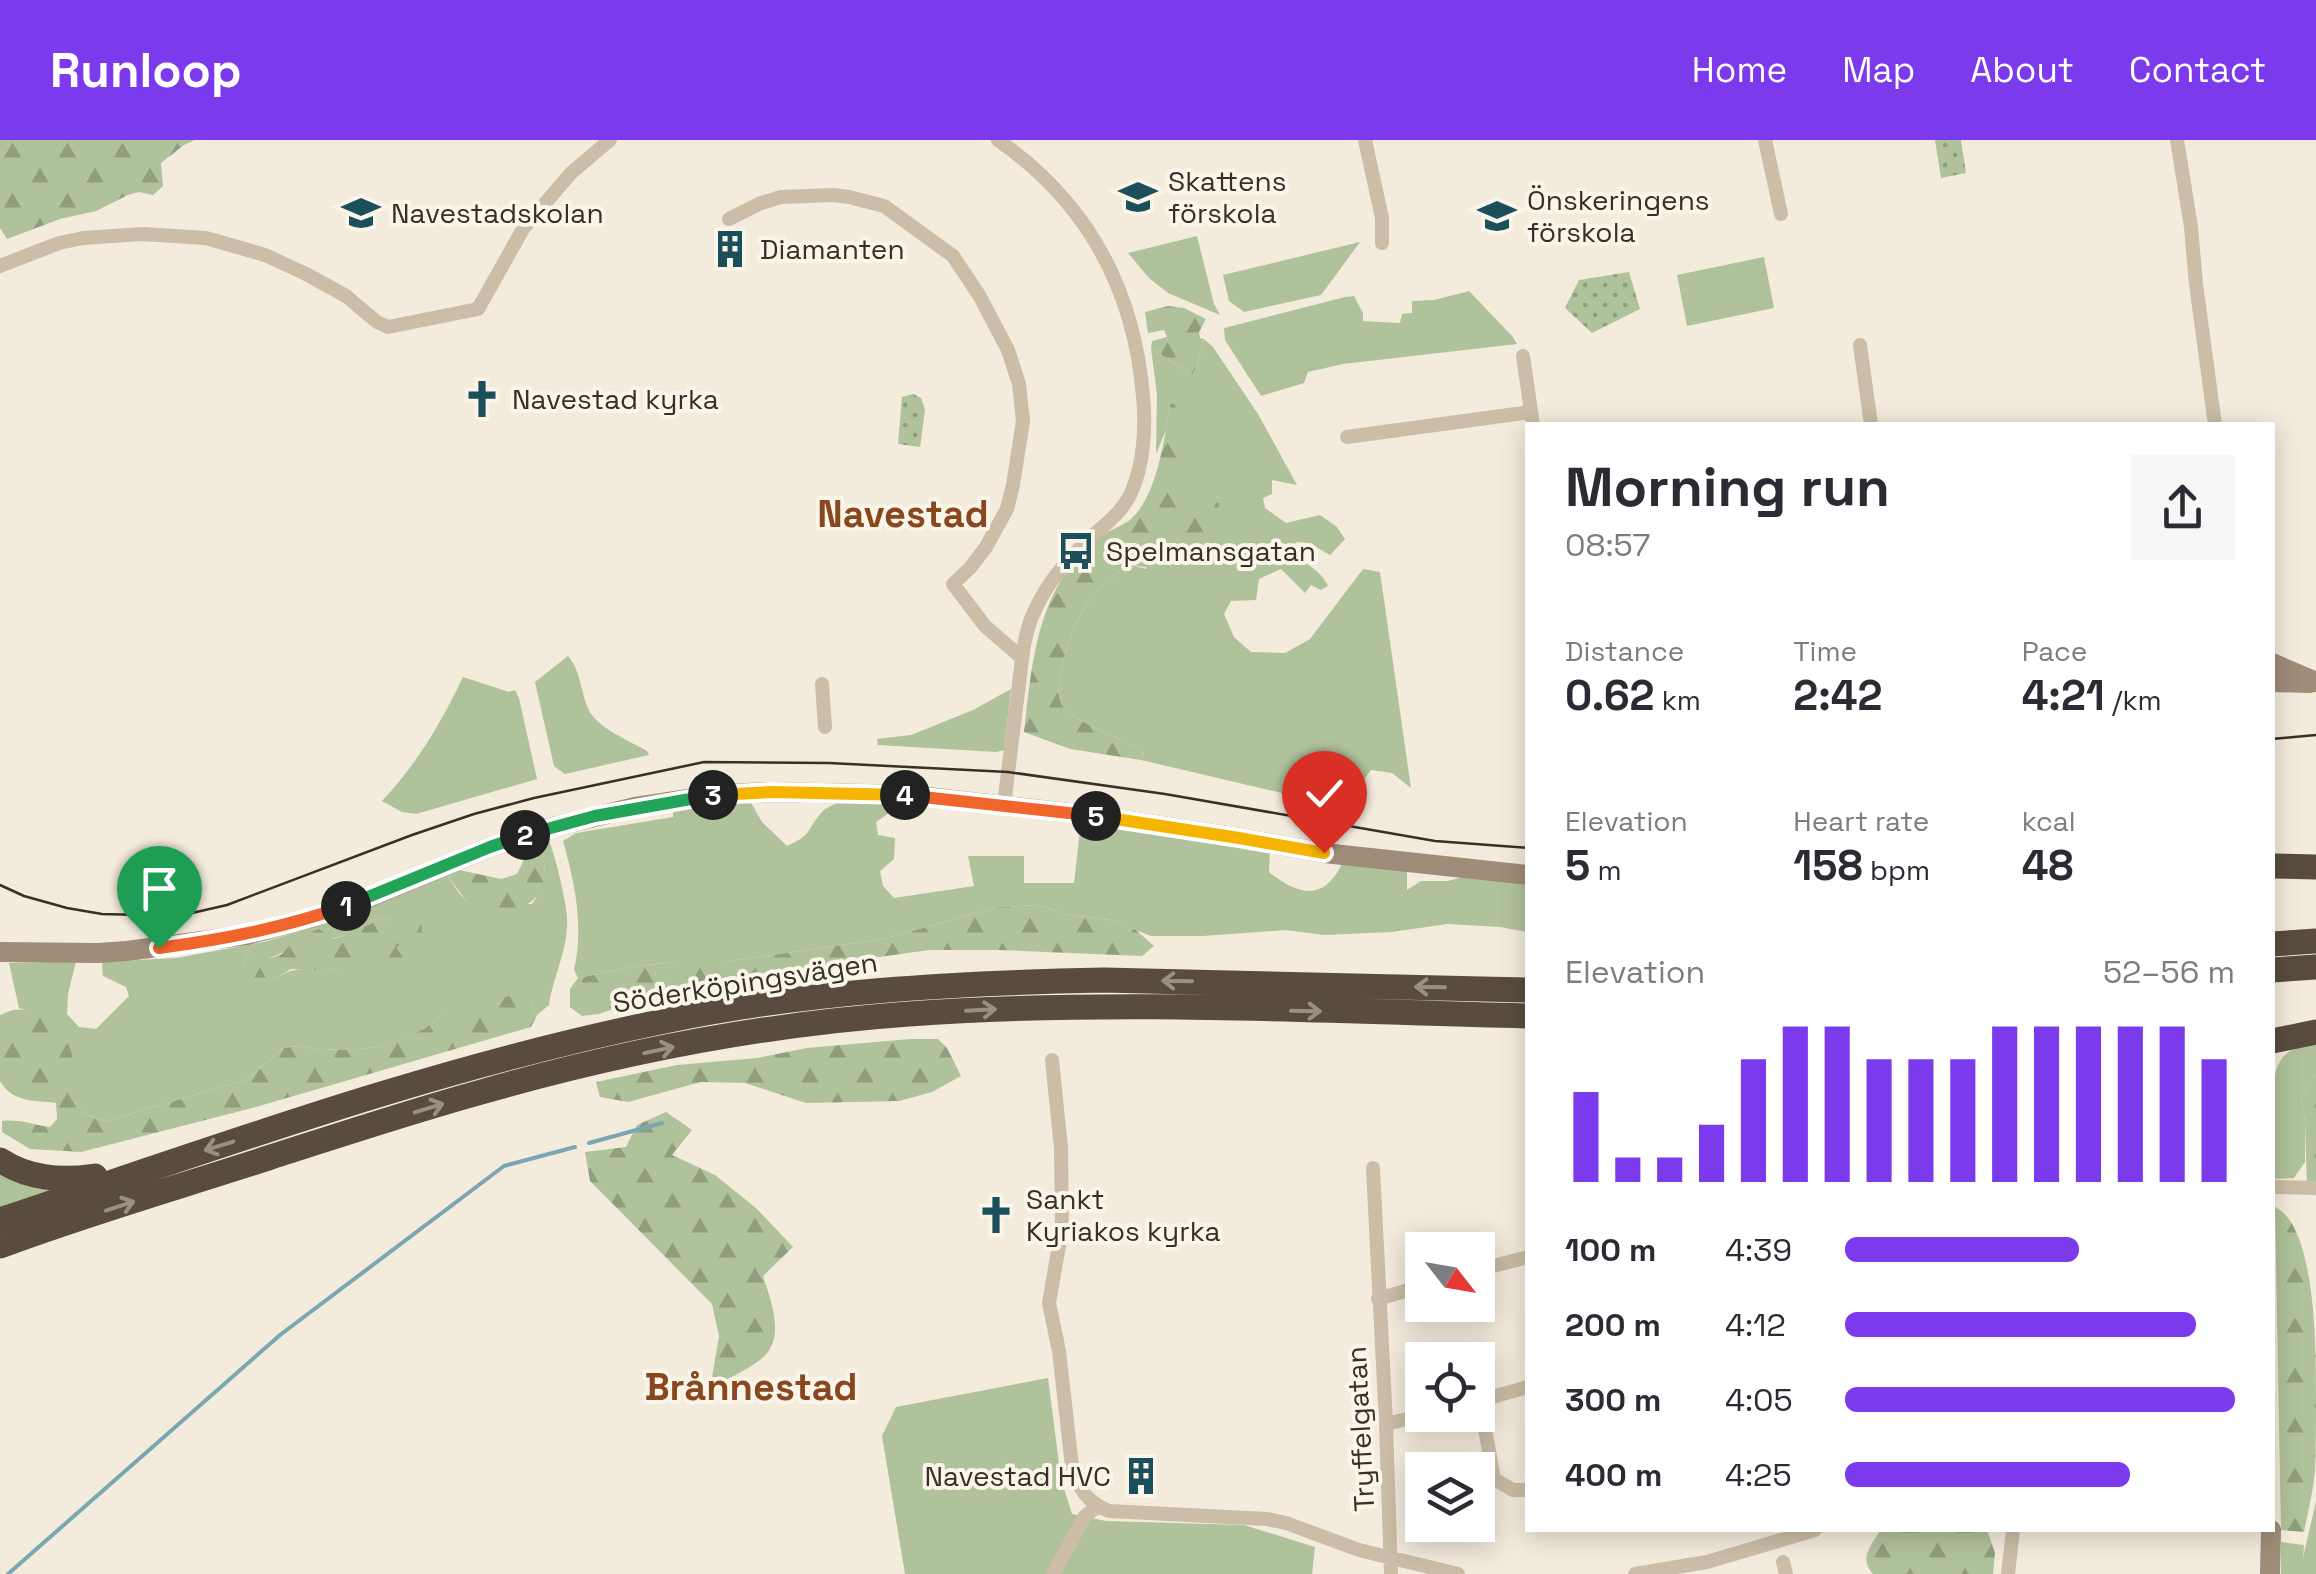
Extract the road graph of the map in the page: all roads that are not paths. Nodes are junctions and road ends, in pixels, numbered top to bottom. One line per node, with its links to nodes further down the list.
1 (610, 140): 9 (street)
2 (998, 140): 16 (street)
3 (1365, 140): 8 (street)
4 (1765, 140): 6 (street)
5 (2177, 140): 14 (street)
6 (1781, 214)
7 (729, 220): 16 (street)
8 (1382, 243)
9 (0, 266)
10 (1860, 344): 13 (street)
11 (1523, 356): 12 (street)
12 (1532, 418): 15 (street)
13 (1871, 422)
14 (2215, 422)
15 (1347, 438)
16 (1022, 658): 22 (street)
17 (2275, 663): 19 (street)
18 (2275, 682): 19 (street)
19 (2316, 682)
20 (822, 684): 21 (street)
21 (825, 727)
22 (1004, 805): 25 (street); 28 (street)
23 (2275, 866): 24 (highway)
24 (2316, 867)
25 (1525, 876)
26 (2316, 941): 27 (highway)
27 (2275, 944)
28 (0, 952)
29 (2316, 967): 30 (highway)
30 (2275, 970)
31 (1525, 990): 37 (highway, Söderköpingsvägen, one-way to 37)
32 (1525, 1016): 43 (highway, Söderköpingsvägen, one-way to 32)
33 (2316, 1032): 34 (highway)
34 (2275, 1039)
35 (1052, 1060): 55 (street)
36 (0, 1160): 37 (highway)
37 (150, 1168): 41 (highway, Söderköpingsvägen)
38 (1372, 1168): 48 (street, Tryffelgatan)
39 (2275, 1187): 40 (street)
40 (2316, 1188)
41 (0, 1220)
42 (0, 1230): 43 (highway)
43 (27, 1236): 44 (highway, Söderköpingsvägen)
44 (0, 1246)
45 (1525, 1258): 46 (street)
46 (1495, 1266)
47 (1405, 1291): 48 (street)
48 (1378, 1299): 52 (street, Tryffelgatan)
49 (1525, 1388): 50 (street)
50 (1495, 1396)
51 (1405, 1420): 52 (street)
52 (1386, 1424): 59 (street, Tryffelgatan)
53 (1485, 1432): 54 (street)
54 (1525, 1490)
55 (1097, 1506): 59 (street); 61 (street)
56 (1808, 1532): 60 (street)
57 (2013, 1532): 65 (street)
58 (2271, 1532): 66 (street)
59 (1391, 1556): 62 (street, Tryffelgatan); 63 (street)
60 (1671, 1571): 64 (street)
61 (1052, 1574)
62 (1391, 1574)
63 (1458, 1574)
64 (1635, 1574)
65 (2008, 1574)
66 (2270, 1574)

